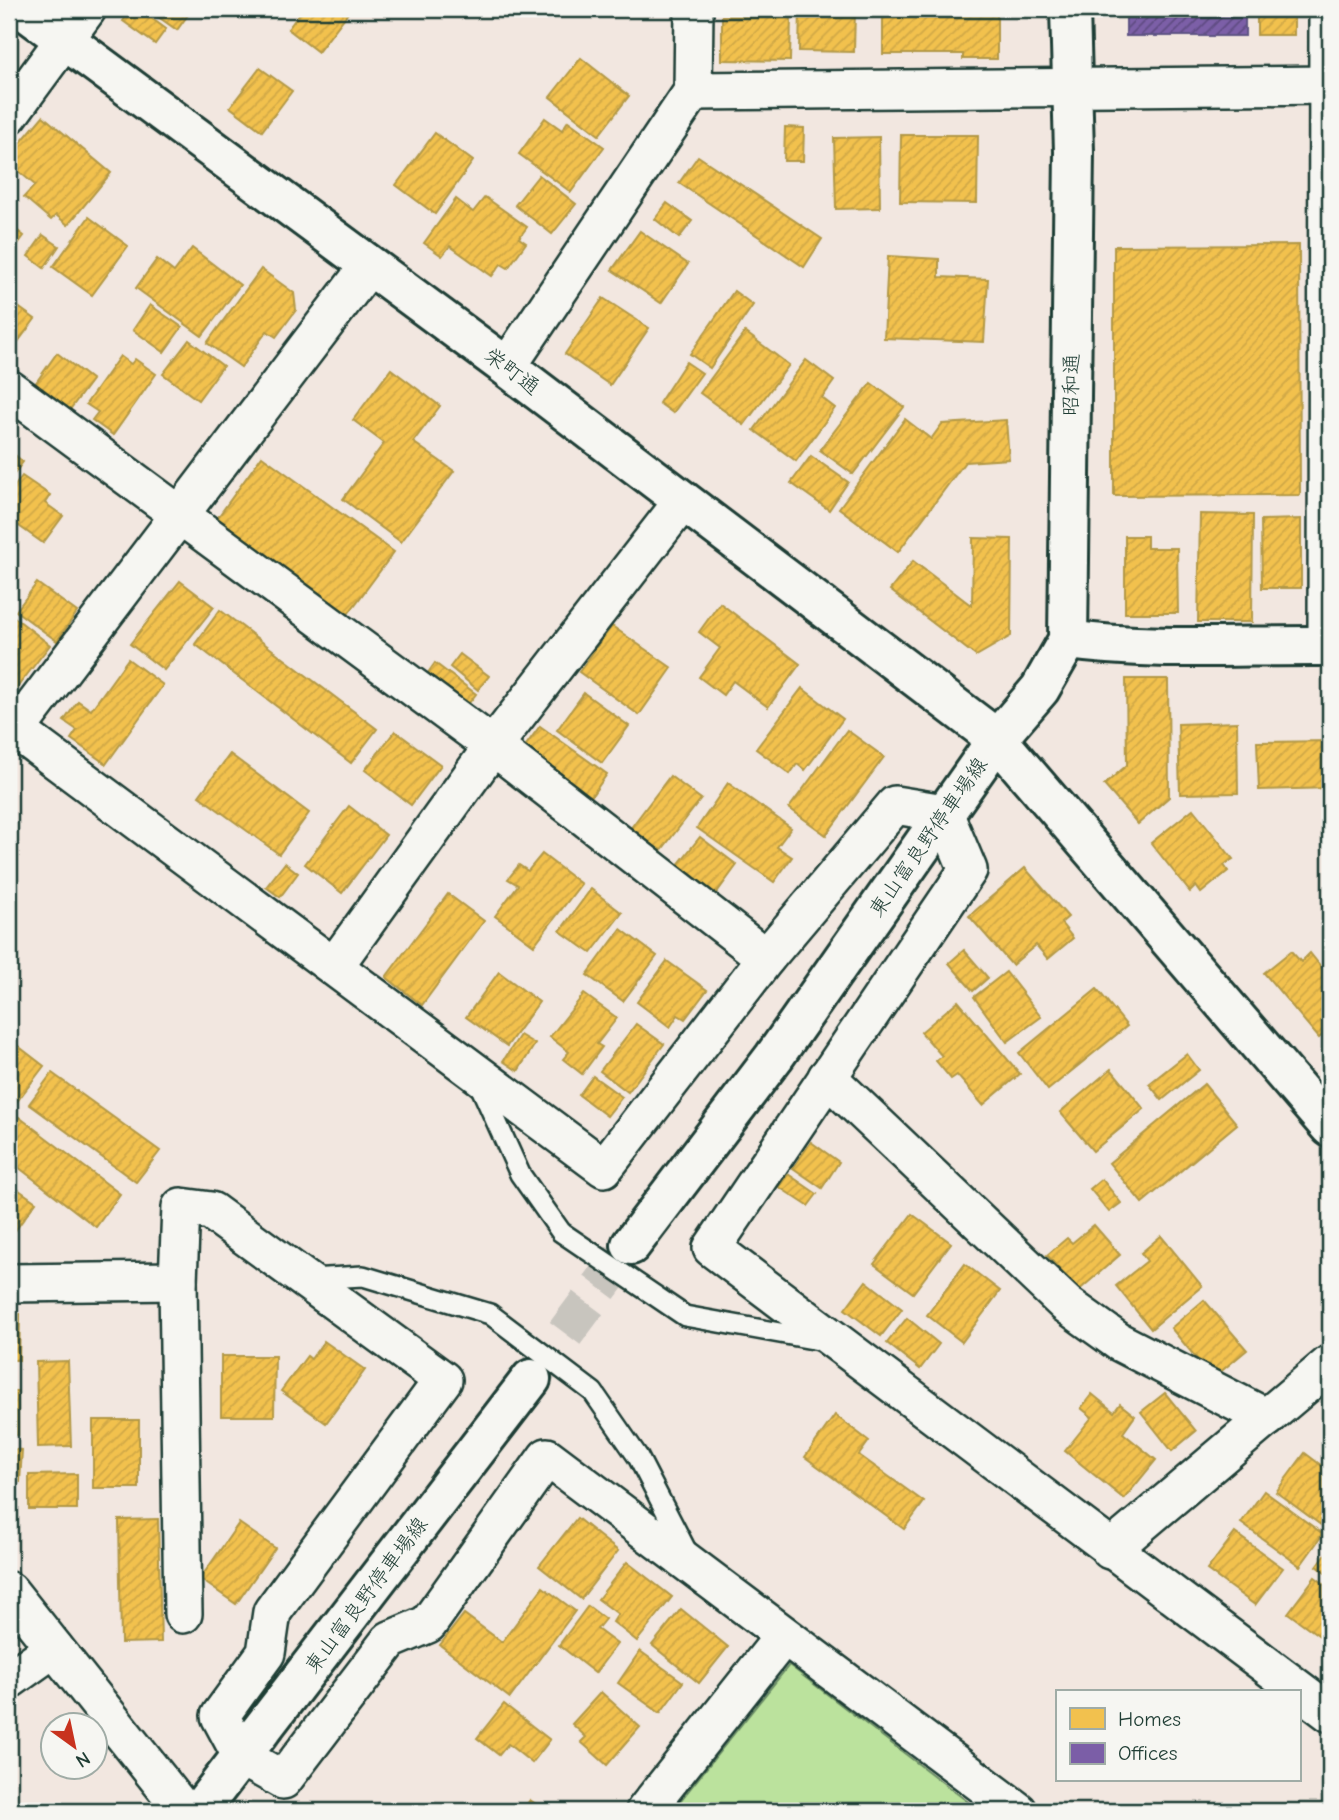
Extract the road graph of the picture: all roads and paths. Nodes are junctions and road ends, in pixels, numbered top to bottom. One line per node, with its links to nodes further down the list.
1 (23, 9): 6 (street, 栄町通)
2 (87, 9): 6 (street)
3 (694, 9): 9 (street)
4 (1070, 9): 8 (street, 昭和通)
5 (1328, 9): 7 (street)
6 (64, 40): 10 (street); 11 (street, 栄町通)
7 (1329, 85): 8 (street); 17 (street)
8 (1070, 90): 9 (street); 16 (street, 昭和通)
9 (693, 91): 12 (street)
10 (9, 116)
11 (369, 266): 12 (street, 栄町通); 15 (street)
12 (507, 367): 14 (street, 栄町通)
13 (9, 389): 15 (street)
14 (683, 501): 19 (street, 栄町通); 20 (street)
15 (180, 518): 18 (street); 20 (street)
16 (1068, 640): 17 (street); 19 (street, 昭和通)
17 (1329, 646)
18 (12, 727): 23 (street)
19 (997, 739): 21 (street, 東山富良野停車場線); 26 (street, 東山富良野停車場線)
20 (493, 746): 22 (street); 23 (street)
21 (944, 813): 22 (street); 25 (street); 27 (street, 東山富良野停車場線)
22 (766, 958): 24 (street)
23 (335, 965): 24 (street)
24 (471, 1068): 31 (lane)
25 (827, 1077): 31 (street); 34 (street)
26 (1330, 1127)
27 (631, 1245)
28 (306, 1279): 29 (street); 36 (lane); 45 (street)
29 (178, 1281): 30 (street); 38 (street)
30 (9, 1283)
31 (837, 1344): 35 (street)
32 (1330, 1364): 34 (street)
33 (531, 1379): 45 (street, 東山富良野停車場線)
34 (1267, 1418): 35 (street)
35 (1110, 1550): 42 (street)
36 (697, 1572): 39 (street); 45 (street)
37 (9, 1591): 40 (street)
38 (183, 1614)
39 (783, 1637): 48 (street); 49 (street)
40 (54, 1648): 41 (street); 46 (street)
41 (9, 1680)
42 (1299, 1690)
43 (1300, 1691): 44 (street)
44 (1330, 1713)
45 (242, 1757): 47 (street, 東山富良野停車場線)
46 (184, 1811)
47 (199, 1811)
48 (645, 1811)
49 (1018, 1811)

